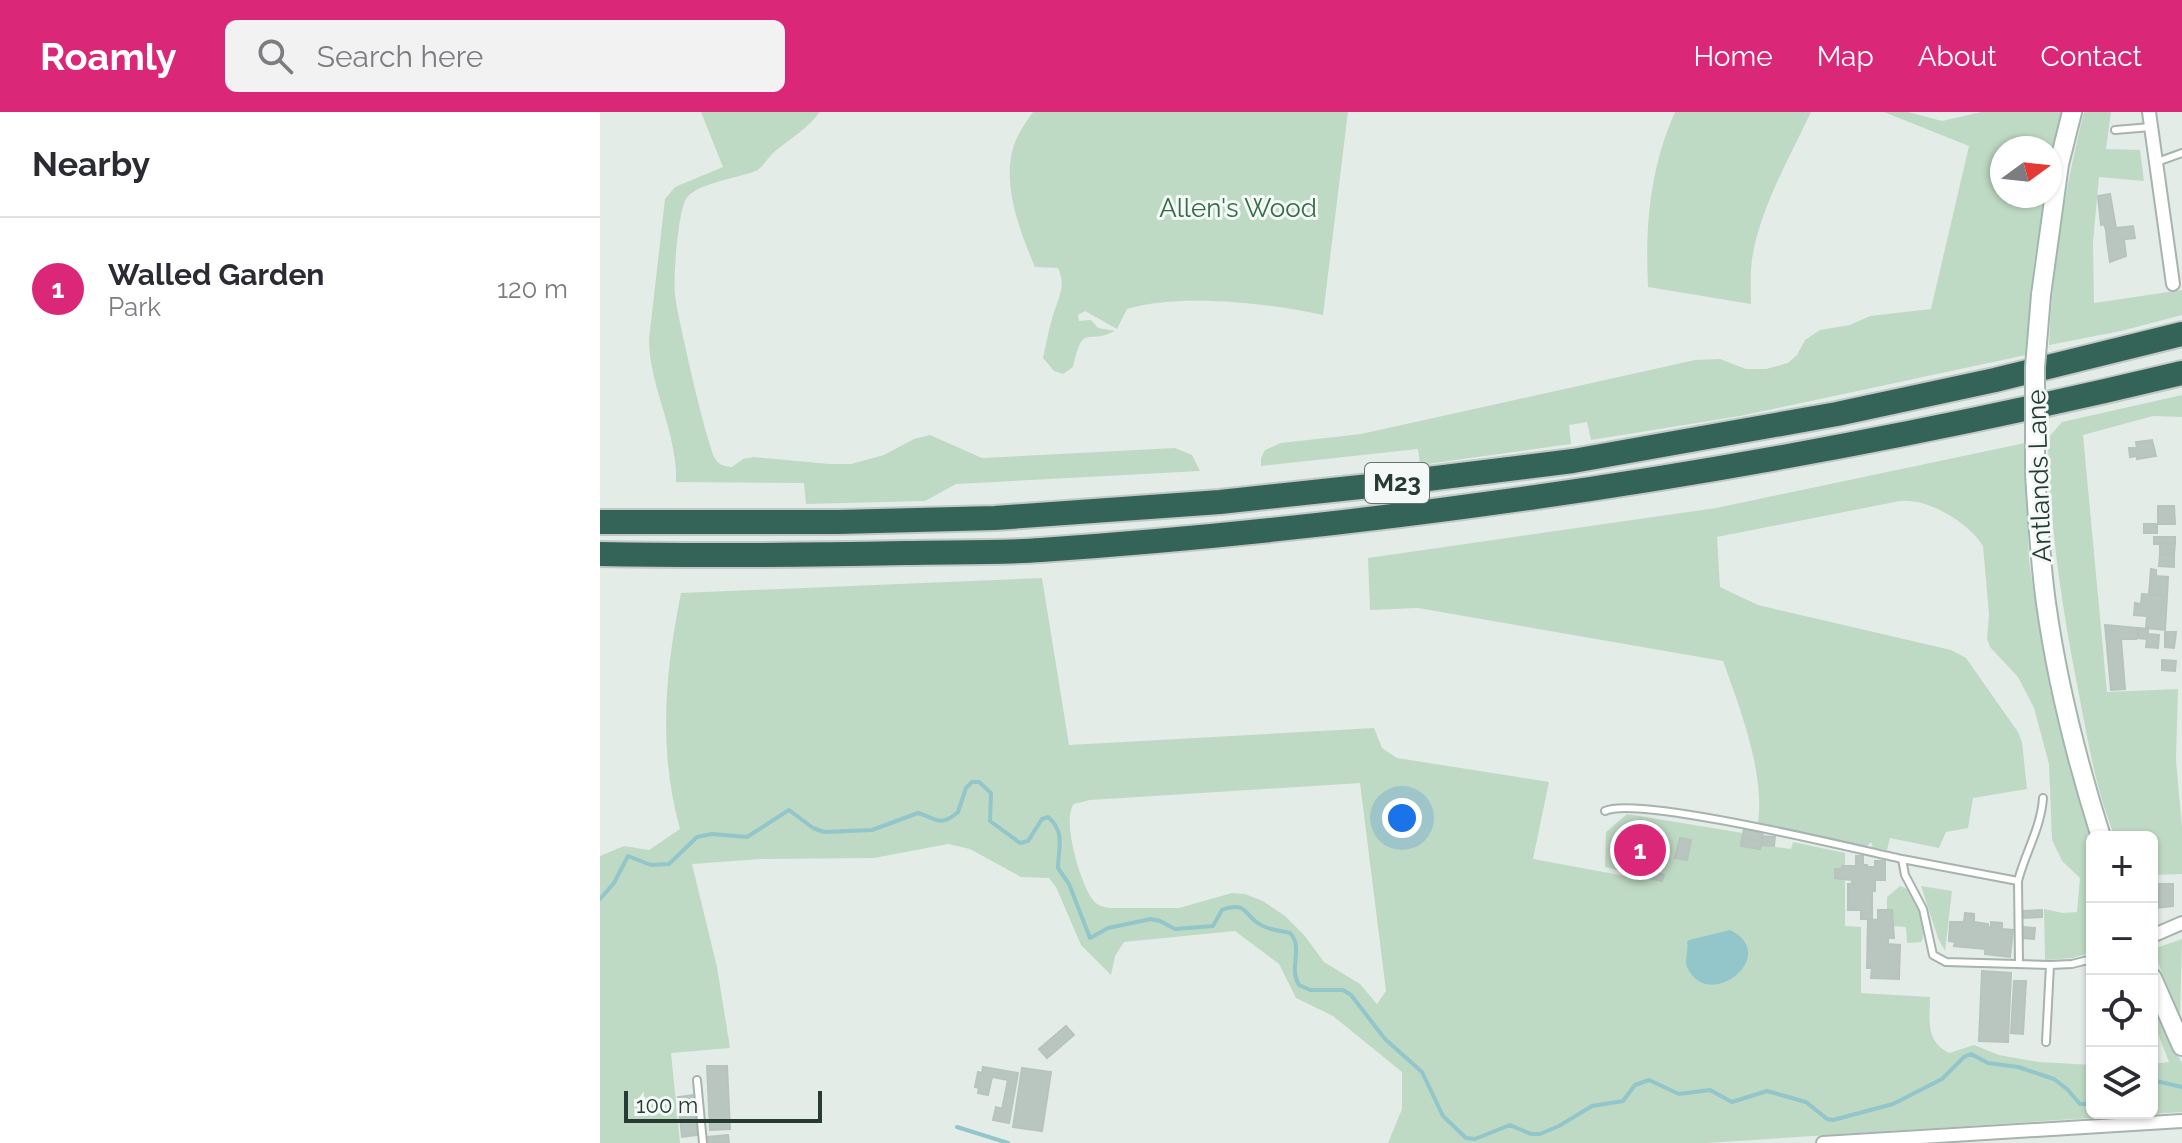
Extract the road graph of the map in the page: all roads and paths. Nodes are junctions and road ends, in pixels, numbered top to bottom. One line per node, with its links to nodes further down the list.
1 (2072, 112): 14 (main road, Antlands Lane, bridge)
2 (2149, 112): 3 (street)
3 (2151, 127): 4 (lane); 6 (street)
4 (2115, 130)
5 (2182, 153): 6 (lane)
6 (2157, 162): 7 (street)
7 (2173, 284)
8 (2182, 334): 10 (highway, M23)
9 (2182, 373): 11 (highway, M23)
10 (600, 522)
11 (600, 554)
12 (2043, 798): 16 (lane)
13 (1605, 811): 15 (lane)
14 (2099, 831)
15 (1902, 859): 16 (lane); 20 (lane)
16 (2018, 881): 20 (lane)
17 (2182, 923): 18 (street)
18 (2158, 933)
19 (2086, 960): 21 (lane)
20 (2019, 964): 21 (lane)
21 (2050, 965): 23 (lane)
22 (2158, 992): 24 (main road)
23 (2046, 1042)
24 (2182, 1046)
25 (697, 1080): 27 (lane)
26 (2182, 1121): 28 (street)
27 (703, 1143)
28 (1823, 1143)

